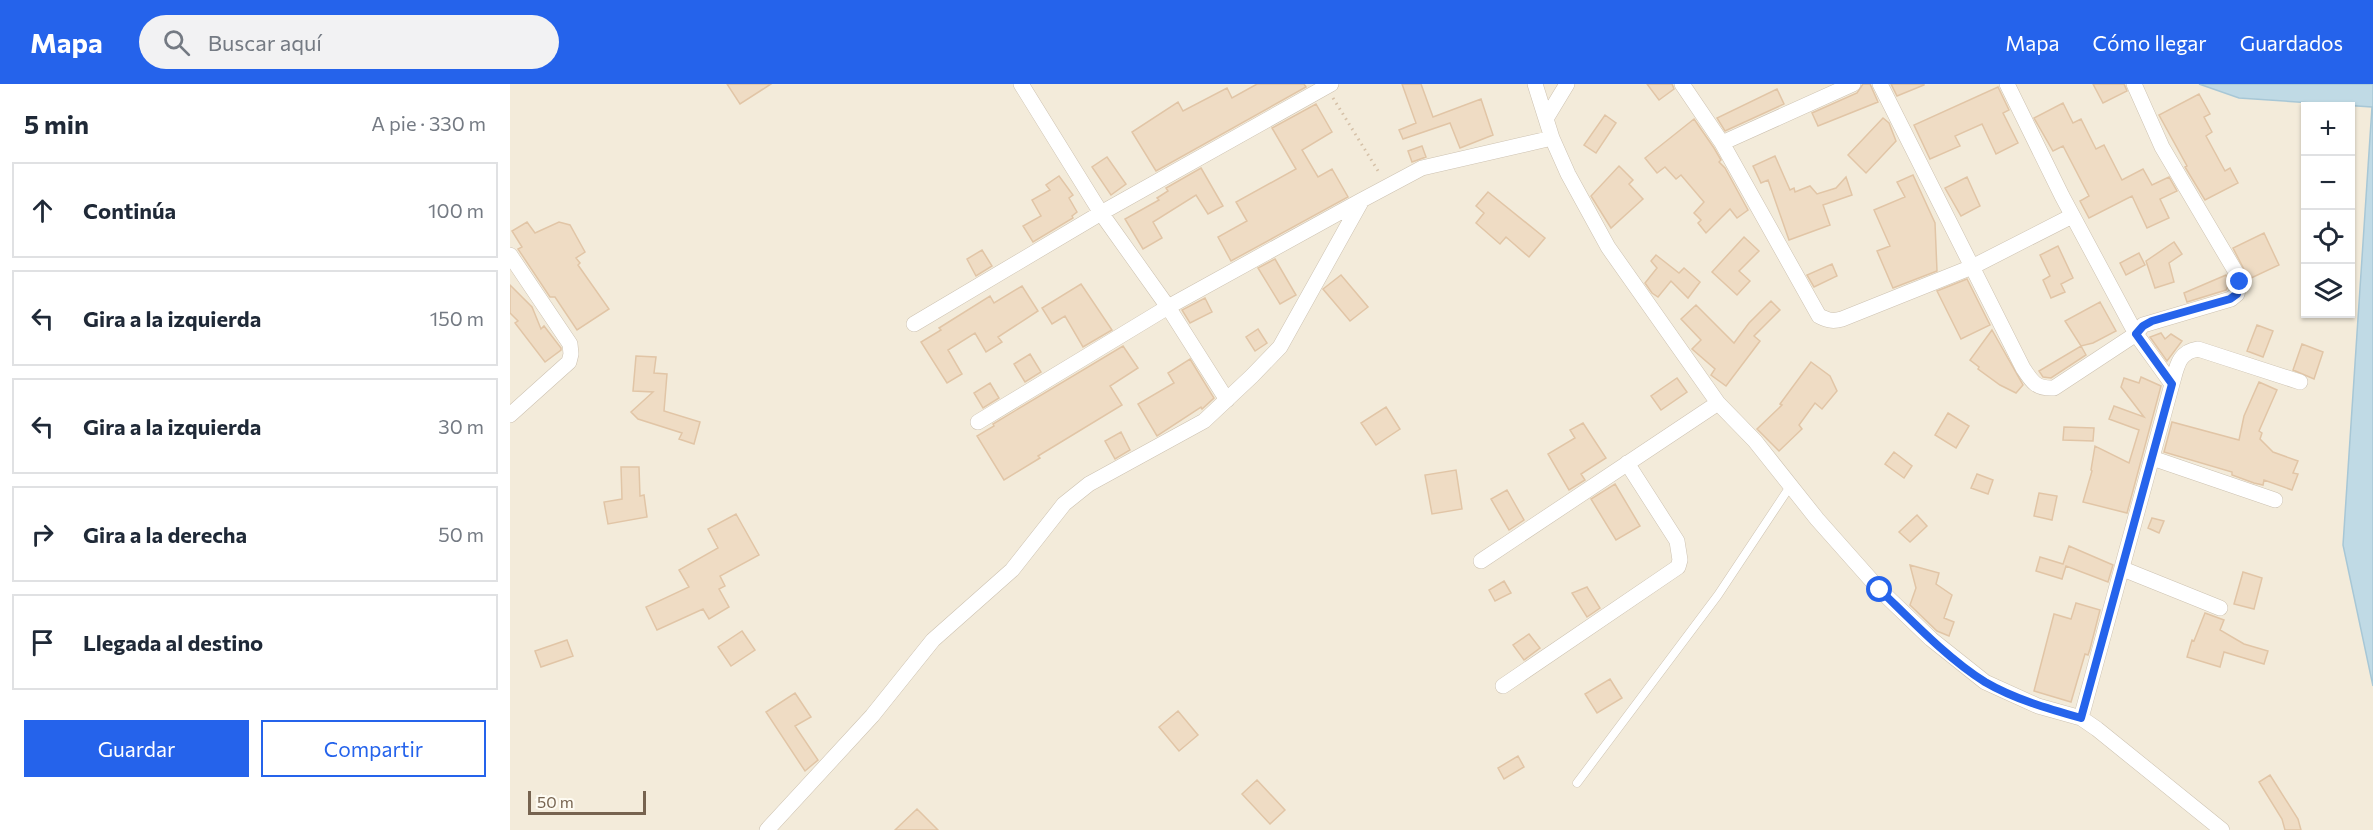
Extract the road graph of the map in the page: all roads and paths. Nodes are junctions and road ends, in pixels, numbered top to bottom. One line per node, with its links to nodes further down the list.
1 (1021, 84): 15 (street)
2 (1535, 84): 10 (street)
3 (1567, 84): 10 (street)
4 (1682, 84): 12 (street)
5 (1853, 84): 12 (street)
6 (1880, 84): 18 (street)
7 (2007, 84): 16 (street)
8 (2134, 84): 21 (street)
9 (1328, 85): 13 (path); 15 (street)
10 (1547, 117): 11 (street)
11 (1552, 138): 13 (street); 25 (street)
12 (1722, 143): 18 (street)
13 (1387, 186): 14 (street)
14 (1362, 200): 19 (street); 24 (street)
15 (1101, 213): 19 (street); 20 (street)
16 (2072, 216): 18 (street); 21 (street)
17 (510, 255): 26 (street)
18 (1972, 267): 21 (street)
19 (1168, 308): 24 (street); 27 (street)
20 (914, 324)
21 (2136, 334): 23 (street)
22 (2300, 382): 23 (street)
23 (2172, 384): 28 (street)
24 (1227, 400): 38 (street)
25 (1718, 402): 29 (street); 30 (street)
26 (510, 415)
27 (978, 422)
28 (2152, 458): 31 (street); 33 (street)
29 (1627, 463): 32 (street); 35 (street)
30 (1791, 485): 36 (street); 37 (lane)
31 (2275, 500)
32 (1481, 561)
33 (2123, 569): 34 (street); 36 (street)
34 (2220, 608)
35 (1503, 686)
36 (2081, 718): 39 (street)
37 (1577, 783)
38 (767, 830)
39 (2222, 830)

